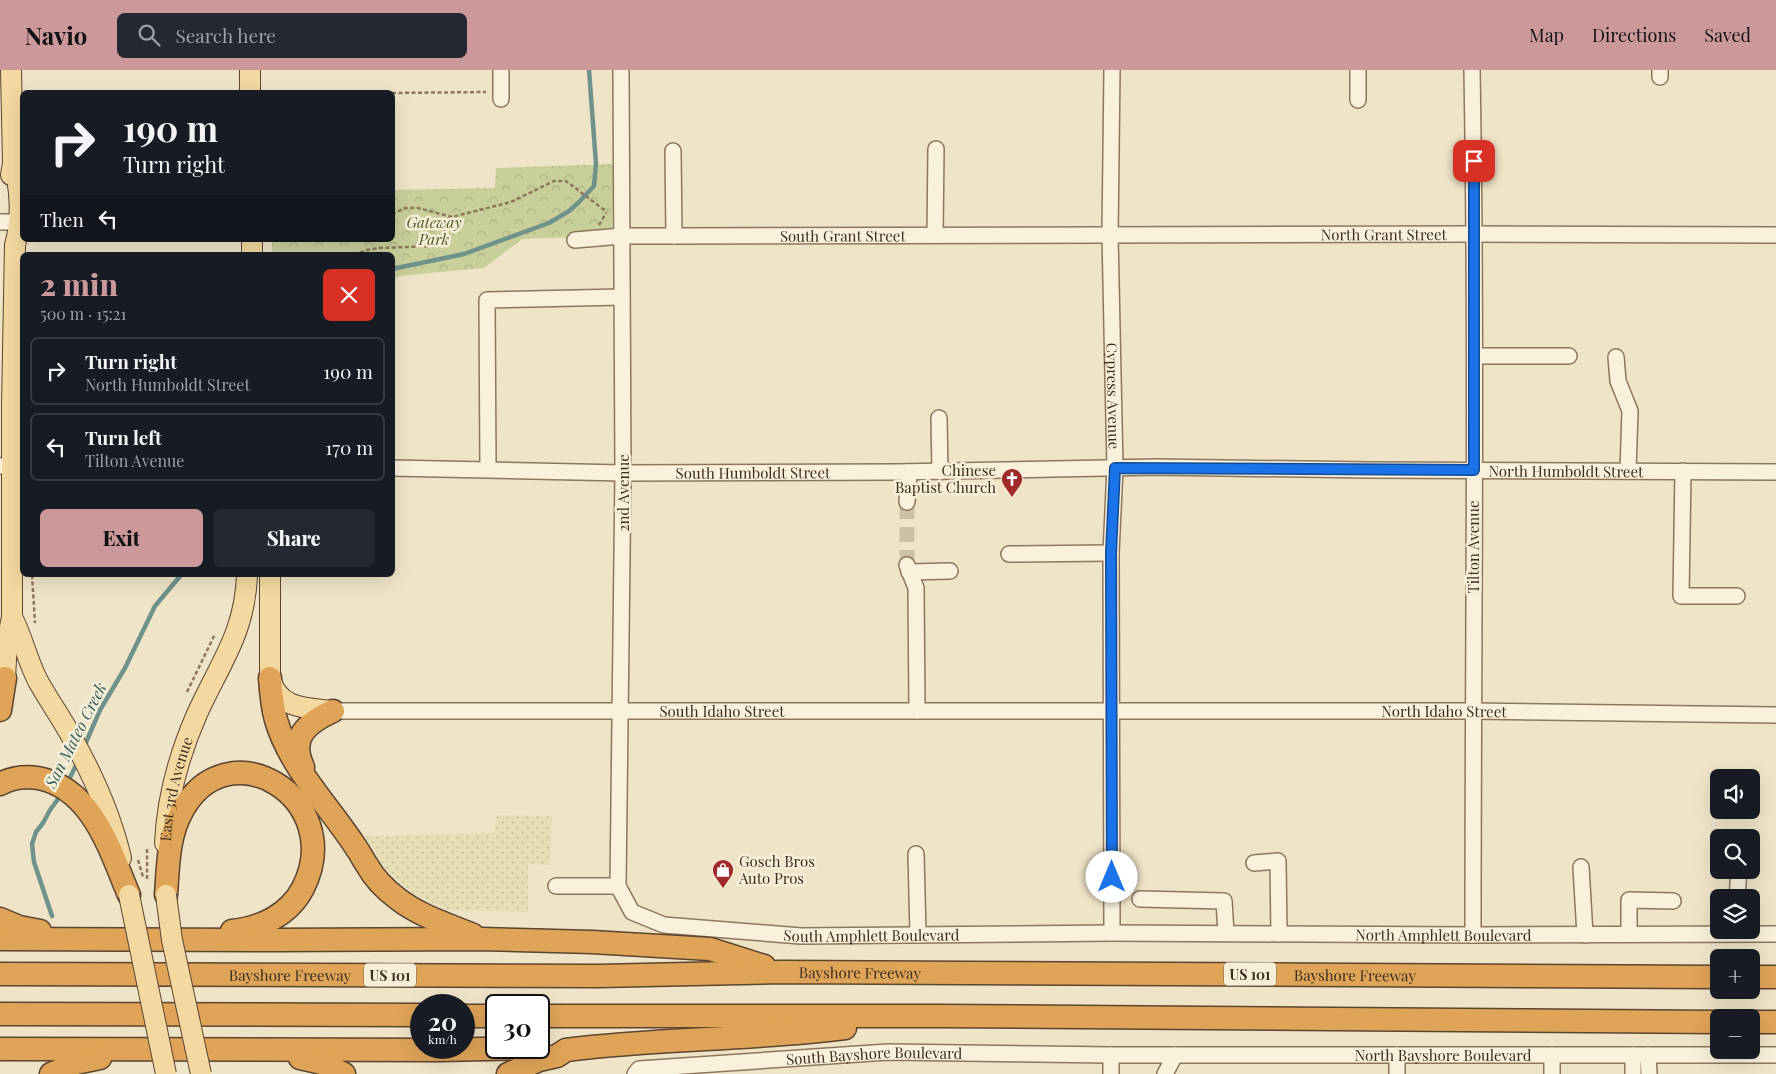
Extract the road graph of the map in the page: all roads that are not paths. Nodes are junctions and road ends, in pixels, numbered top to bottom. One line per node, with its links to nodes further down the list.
1 (11, 70): 14 (main road)
2 (250, 70): 9 (main road)
3 (495, 70): 4 (street)
4 (501, 70): 10 (street)
5 (620, 70): 19 (street, 2nd Avenue)
6 (1112, 70): 17 (street, Cypress Avenue)
7 (1358, 70): 11 (street)
8 (1472, 70): 15 (street, Tilton Avenue)
9 (250, 90)
10 (501, 95)
11 (1358, 100)
12 (936, 149): 16 (street)
13 (673, 151): 20 (street)
14 (13, 222): 26 (main road)
15 (1475, 234): 17 (street, North Grant Street); 18 (street, North Grant Street); 23 (street, Tilton Avenue)
16 (935, 235): 17 (street, South Grant Street); 20 (street, South Grant Street)
17 (1110, 235): 30 (street, Cypress Avenue)
18 (1776, 235)
19 (622, 236): 20 (street, South Grant Street); 21 (street, South Grant Street); 22 (street, 2nd Avenue)
20 (674, 236)
21 (575, 240)
22 (622, 297): 31 (street); 34 (street, 2nd Avenue)
23 (1474, 356): 24 (street); 32 (street, Tilton Avenue)
24 (1569, 356)
25 (1616, 357): 33 (street)
26 (18, 393): 28 (main road)
27 (939, 418): 36 (street)
28 (12, 466): 46 (main road)
29 (395, 468): 31 (street, South Humboldt Street)
30 (1115, 468): 32 (street, North Humboldt Street); 36 (street, South Humboldt Street); 40 (street, Cypress Avenue)
31 (488, 469): 34 (street, South Humboldt Street)
32 (1474, 470): 33 (street, North Humboldt Street); 54 (street, Tilton Avenue)
33 (1628, 471): 37 (street, North Humboldt Street)
34 (623, 472): 35 (street, South Humboldt Street); 51 (street, 2nd Avenue)
35 (909, 472): 36 (street, South Humboldt Street); 39 (street)
36 (940, 472)
37 (1683, 472): 38 (street, North Humboldt Street); 45 (street)
38 (1776, 472)
39 (907, 502)
40 (1111, 553): 41 (street); 53 (street, Cypress Avenue)
41 (1009, 554)
42 (950, 571): 52 (street)
43 (248, 577): 64 (main road, East 3rd Avenue)
44 (270, 577): 47 (main road)
45 (1737, 596)
46 (12, 617): 48 (main road); 63 (main road)
47 (270, 678): 50 (main road); 57 (highway)
48 (2, 680): 49 (highway)
49 (0, 710)
50 (333, 711): 51 (street, South Idaho Street); 57 (highway)
51 (620, 711): 52 (street, South Idaho Street); 62 (street, 2nd Avenue)
52 (917, 711): 53 (street, South Idaho Street)
53 (1112, 711): 54 (street, North Idaho Street); 70 (street, Cypress Avenue)
54 (1472, 711): 55 (street, North Idaho Street); 77 (street, Tilton Avenue)
55 (1776, 715)
56 (0, 784): 63 (highway)
57 (314, 791): 80 (highway)
58 (916, 854): 76 (street)
59 (1254, 863): 73 (street)
60 (1581, 867): 78 (street)
61 (556, 886): 62 (street)
62 (618, 886): 67 (street, 2nd Avenue)
63 (129, 894): 107 (main road, bridge)
64 (166, 895): 81 (highway); 108 (main road, East 3rd Avenue, bridge)
65 (1140, 899): 71 (street)
66 (1673, 901): 74 (street)
67 (632, 912): 76 (street, South Amphlett Boulevard)
68 (0, 919): 81 (highway)
69 (1710, 932): 74 (street, North Amphlett Boulevard)
70 (1112, 933): 71 (street, North Amphlett Boulevard); 76 (street, South Amphlett Boulevard)
71 (1226, 933): 73 (street, North Amphlett Boulevard)
72 (1760, 933): 75 (street, North Amphlett Boulevard)
73 (1279, 934): 77 (street, North Amphlett Boulevard)
74 (1629, 934): 78 (street, North Amphlett Boulevard)
75 (1776, 934)
76 (918, 935)
77 (1473, 935): 78 (street, North Amphlett Boulevard)
78 (1585, 935)
79 (0, 939): 81 (highway)
80 (481, 939): 81 (highway); 82 (highway)
81 (135, 940)
82 (781, 972): 83 (highway, Bayshore Freeway / US 101); 84 (highway, Bayshore Freeway / US 101)
83 (0, 974)
84 (1710, 977)
85 (1760, 977): 86 (highway)
86 (1776, 977)
87 (0, 1014): 88 (highway)
88 (410, 1015)
89 (550, 1016): 90 (highway)
90 (940, 1016): 91 (highway); 98 (highway)
91 (1710, 1022)
92 (1760, 1022): 93 (highway)
93 (1776, 1022)
94 (550, 1046): 98 (highway)
95 (0, 1049): 96 (highway)
96 (208, 1049): 97 (highway); 106 (highway); 109 (highway)
97 (485, 1049)
98 (566, 1050): 110 (highway)
99 (1111, 1055): 100 (street, North Bayshore Boulevard); 105 (street, South Bayshore Boulevard); 111 (street)
100 (1174, 1055): 101 (street, North Bayshore Boulevard); 112 (street)
101 (1397, 1055): 102 (street, North Bayshore Boulevard); 113 (street)
102 (1552, 1055): 103 (street, North Bayshore Boulevard); 114 (street)
103 (1641, 1055): 104 (street, North Bayshore Boulevard); 115 (street); 116 (street)
104 (1776, 1055)
105 (637, 1072)
106 (51, 1074)
107 (166, 1074)
108 (201, 1074)
109 (344, 1074)
110 (508, 1074)
111 (1111, 1074)
112 (1164, 1074)
113 (1397, 1074)
114 (1552, 1074)
115 (1633, 1074)
116 (1649, 1074)

